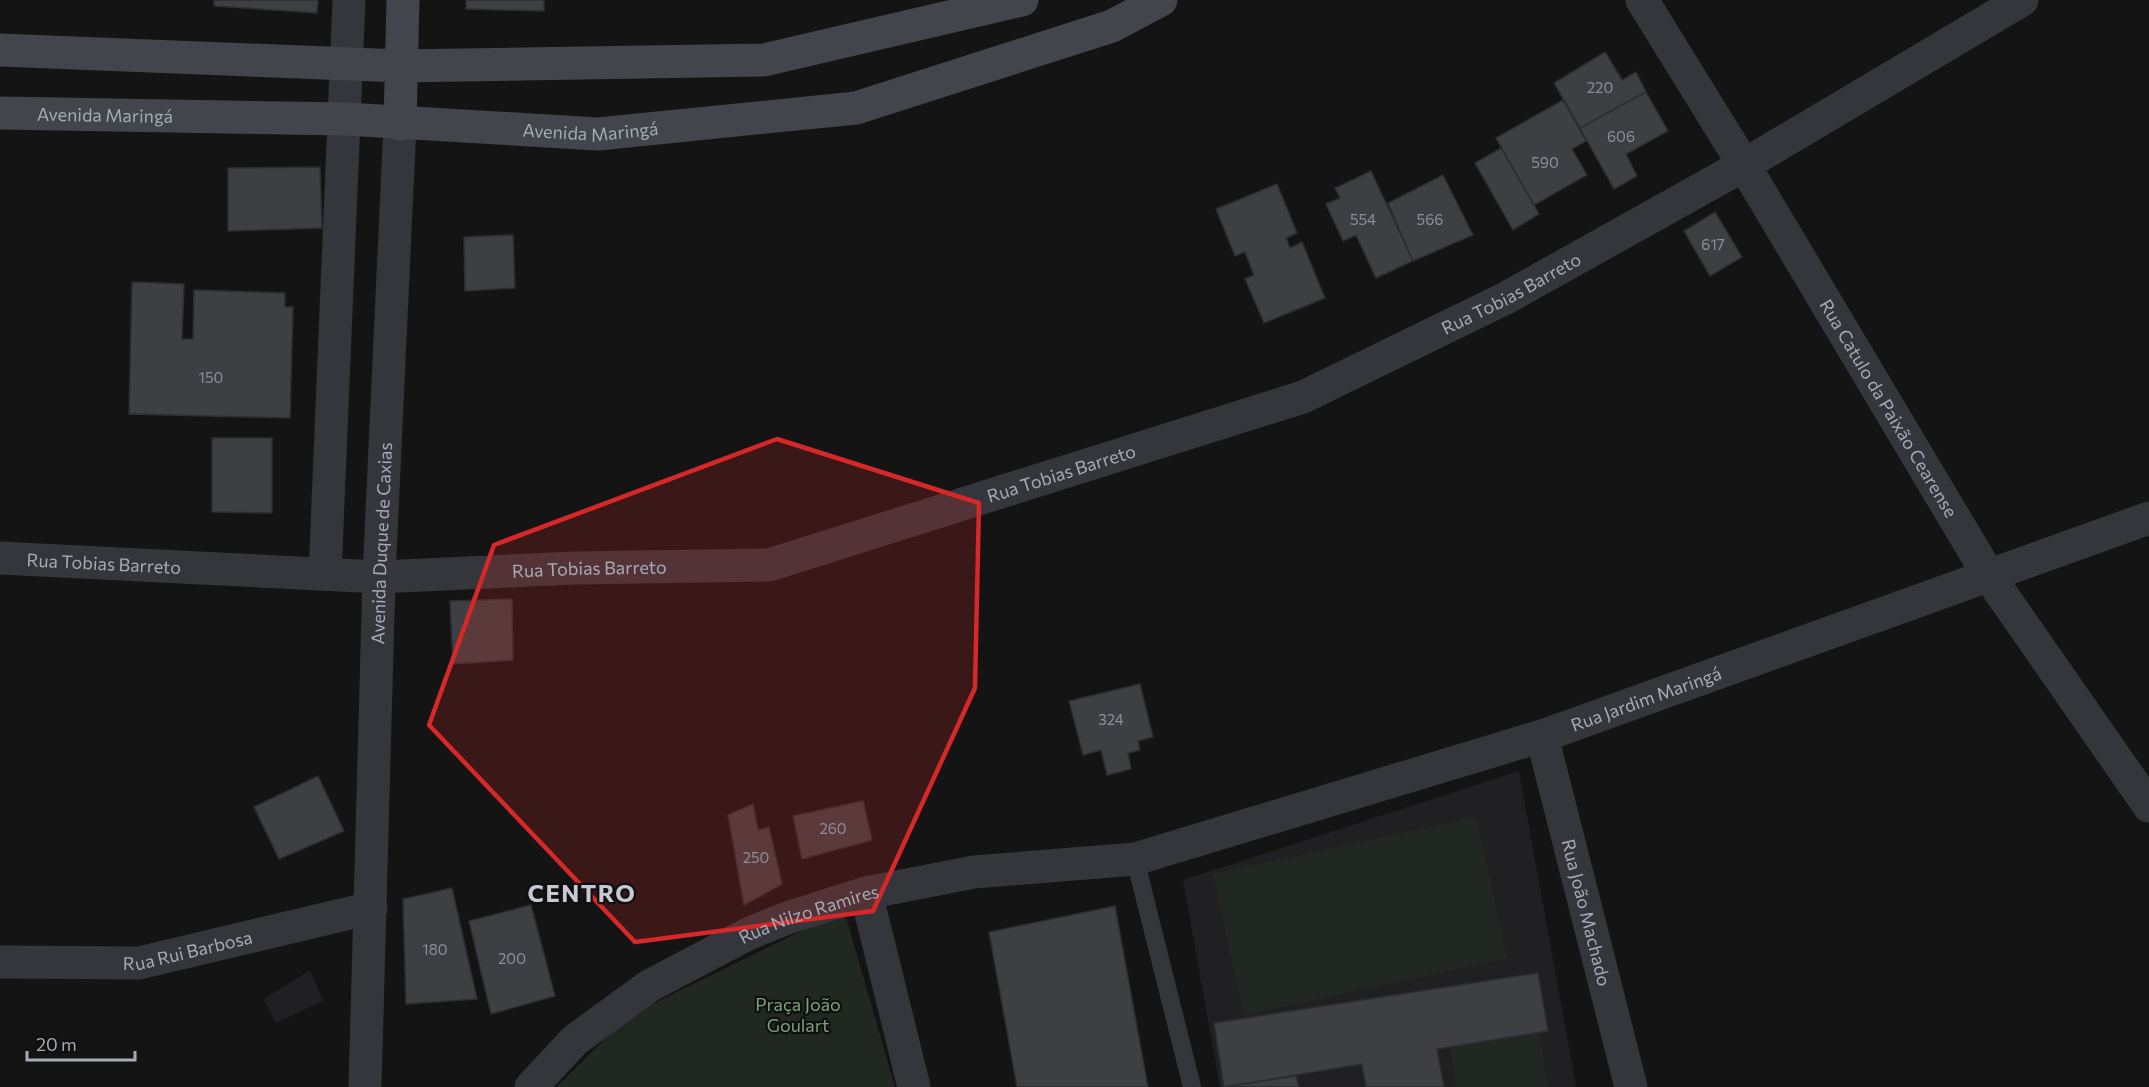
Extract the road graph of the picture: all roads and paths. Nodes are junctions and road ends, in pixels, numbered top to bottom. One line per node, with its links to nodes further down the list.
1 (349, 0): 8 (street)
2 (403, 0): 9 (main road, Avenida Duque de Caxias)
3 (1022, 0): 9 (main road)
4 (1161, 0): 12 (main road, Avenida Maringá)
5 (1642, 0): 13 (street, Rua Catulo da Paixão Cearense)
6 (2022, 0): 13 (street, Rua Tobias Barreto)
7 (0, 50): 8 (main road)
8 (348, 63): 9 (main road); 11 (street)
9 (401, 66): 12 (main road, Avenida Duque de Caxias)
10 (0, 112): 11 (main road, Avenida Maringá)
11 (346, 119): 12 (main road, Avenida Maringá); 16 (street)
12 (400, 124): 18 (street, Avenida Duque de Caxias)
13 (1744, 165): 17 (street, Rua Catulo da Paixão Cearense); 18 (street, Rua Tobias Barreto)
14 (2149, 518): 17 (street, Rua Jardim Maringá)
15 (0, 558): 16 (street, Rua Tobias Barreto)
16 (325, 574): 18 (street, Rua Tobias Barreto)
17 (1989, 576): 19 (street, Rua Jardim Maringá); 20 (street, Rua Catulo da Paixão Cearense)
18 (379, 578): 23 (street, Avenida Duque de Caxias)
19 (1542, 736): 21 (street, Rua Jardim Maringá); 29 (street, Rua João Machado)
20 (2149, 806)
21 (1135, 859): 22 (street, Rua Nilzo Ramires); 28 (lane)
22 (866, 893): 26 (street, Rua Nilzo Ramires); 27 (street)
23 (370, 908): 24 (street, Rua Rui Barbosa); 25 (street, Avenida Duque de Caxias)
24 (0, 962)
25 (365, 1087)
26 (531, 1087)
27 (914, 1087)
28 (1192, 1087)
29 (1631, 1087)

